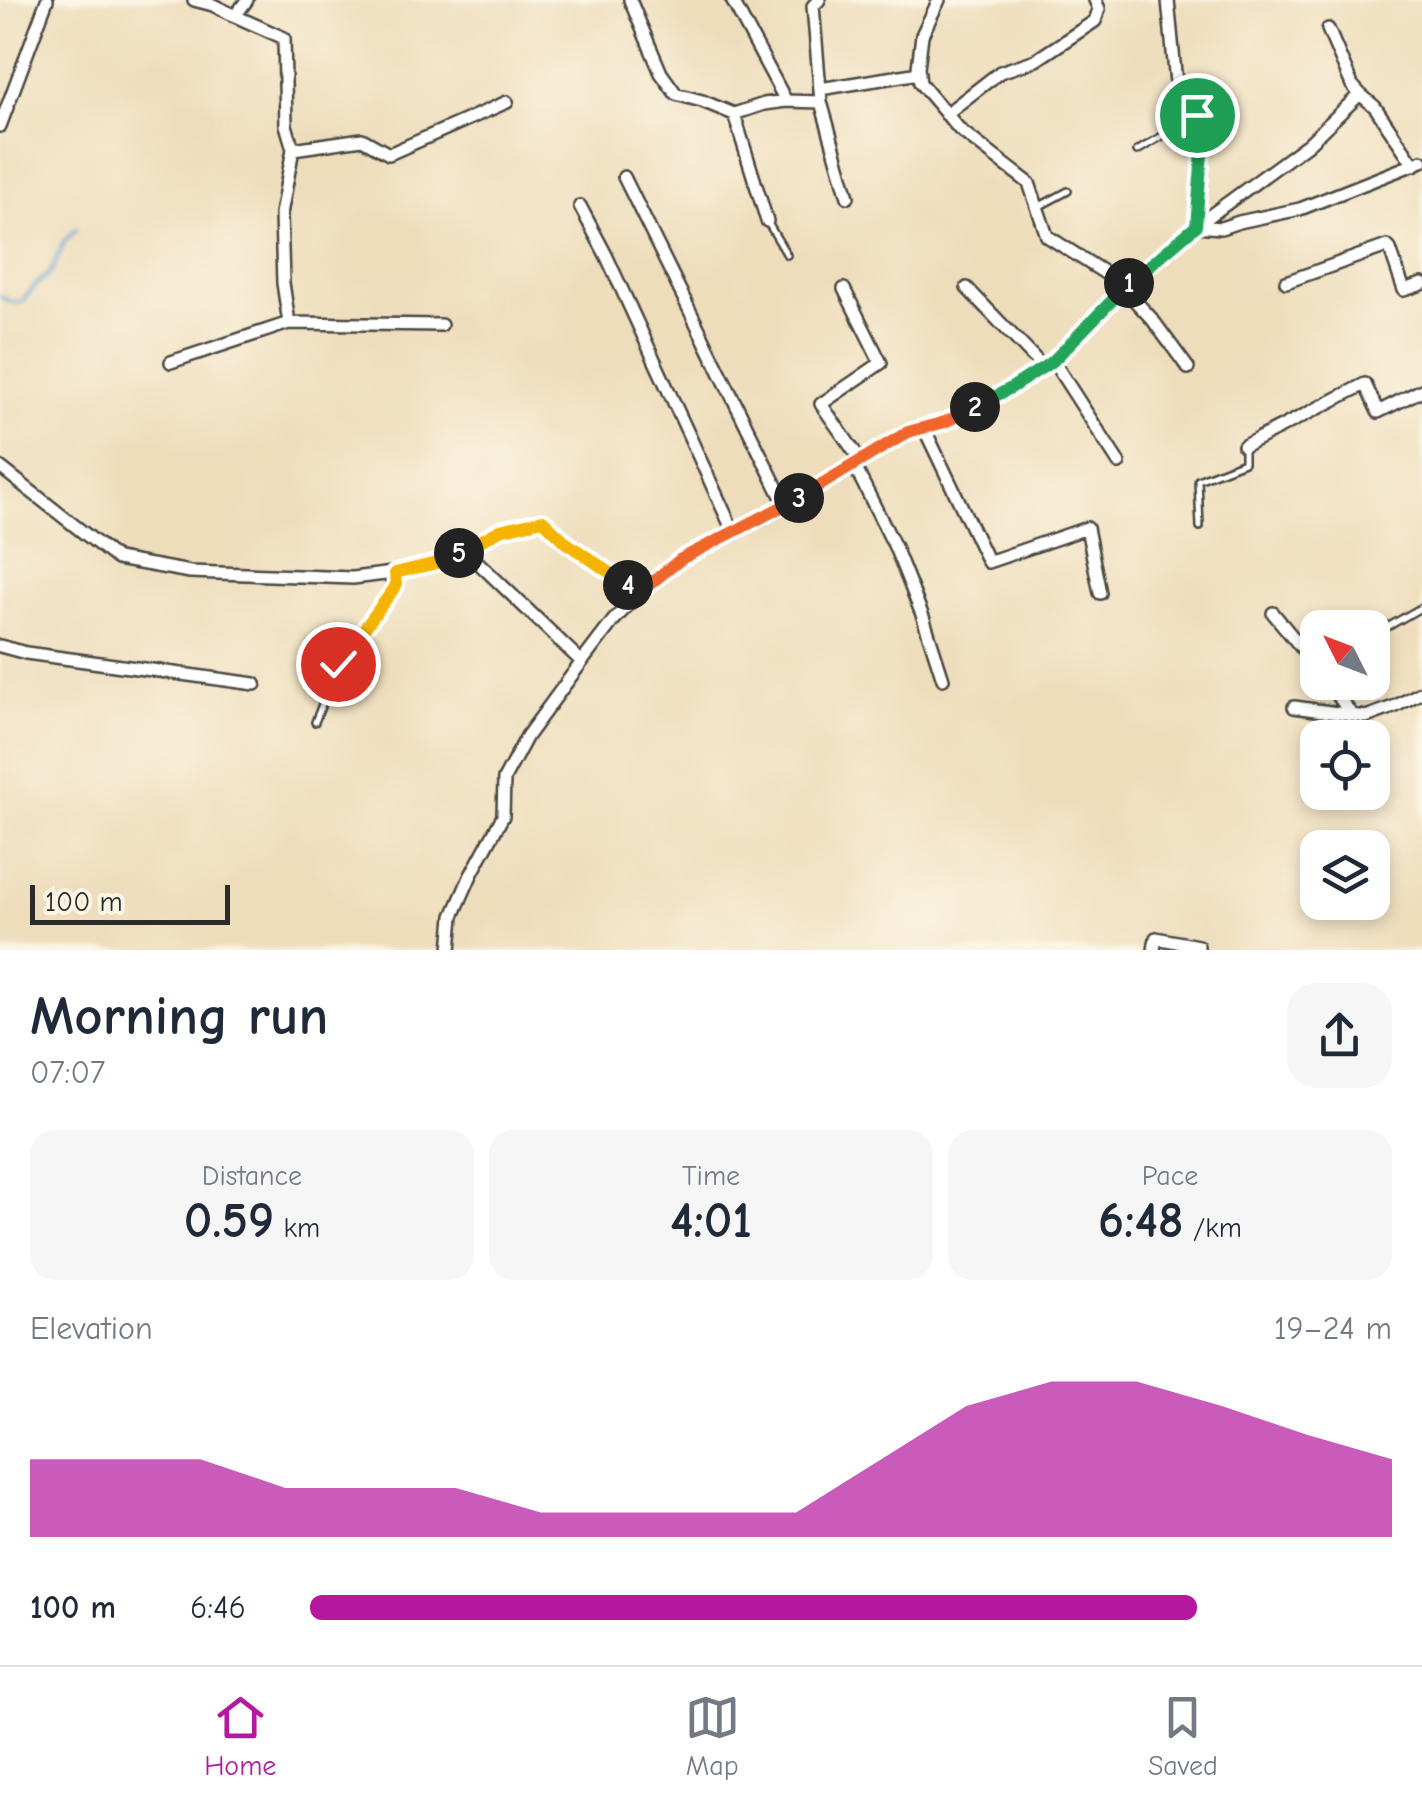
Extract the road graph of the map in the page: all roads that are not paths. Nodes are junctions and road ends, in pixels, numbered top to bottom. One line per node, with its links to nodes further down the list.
1 (48, 0): 20 (street)
2 (194, 0): 10 (street)
3 (247, 0): 10 (street)
4 (630, 0): 17 (street)
5 (732, 0): 16 (street)
6 (819, 0): 14 (street)
7 (939, 0): 12 (street)
8 (1095, 0): 18 (street)
9 (1168, 0): 19 (street)
10 (235, 16): 21 (street)
11 (1328, 28): 13 (street)
12 (919, 73): 14 (street); 18 (street)
13 (1360, 94): 23 (street); 30 (street)
14 (820, 95): 16 (street); 26 (street)
15 (506, 102): 21 (street)
16 (786, 102): 17 (street)
17 (734, 114): 29 (street)
18 (946, 114): 28 (street)
19 (1197, 115): 22 (lane); 30 (street)
20 (0, 126)
21 (293, 149): 37 (street)
22 (1137, 151)
23 (1418, 163): 30 (street)
24 (624, 177): 48 (street)
25 (1068, 191): 28 (lane)
26 (848, 197)
27 (580, 206): 50 (street)
28 (1038, 208): 35 (street)
29 (767, 221): 31 (lane)
30 (1196, 226): 35 (street)
31 (787, 255)
32 (1286, 282): 33 (street)
33 (1422, 284)
34 (967, 288): 40 (street)
35 (1123, 288): 40 (street); 41 (street)
36 (844, 289): 45 (street)
37 (289, 322): 38 (street); 39 (street)
38 (440, 325)
39 (171, 362)
40 (1048, 364): 43 (street); 46 (street)
41 (1188, 368)
42 (1422, 390): 44 (street)
43 (924, 428): 45 (street); 54 (street)
44 (1244, 446): 49 (lane)
45 (858, 463): 48 (street); 61 (street)
46 (1119, 463)
47 (0, 467): 52 (street)
48 (786, 506): 50 (street)
49 (1200, 527)
50 (734, 533): 53 (street)
51 (465, 550): 52 (street); 53 (street); 60 (street)
52 (395, 573): 67 (lane)
53 (640, 592): 60 (street)
54 (1100, 593)
55 (1422, 607): 57 (lane)
56 (1273, 613): 59 (street)
57 (1390, 626)
58 (0, 646): 62 (street)
59 (1300, 646)
60 (582, 662): 68 (street)
61 (943, 680)
62 (255, 684)
63 (1422, 692): 66 (street)
64 (1341, 700): 66 (street)
65 (1294, 707): 66 (street)
66 (1352, 715)
67 (315, 722)
68 (450, 950)
69 (1154, 950): 70 (street)
70 (1198, 950)

